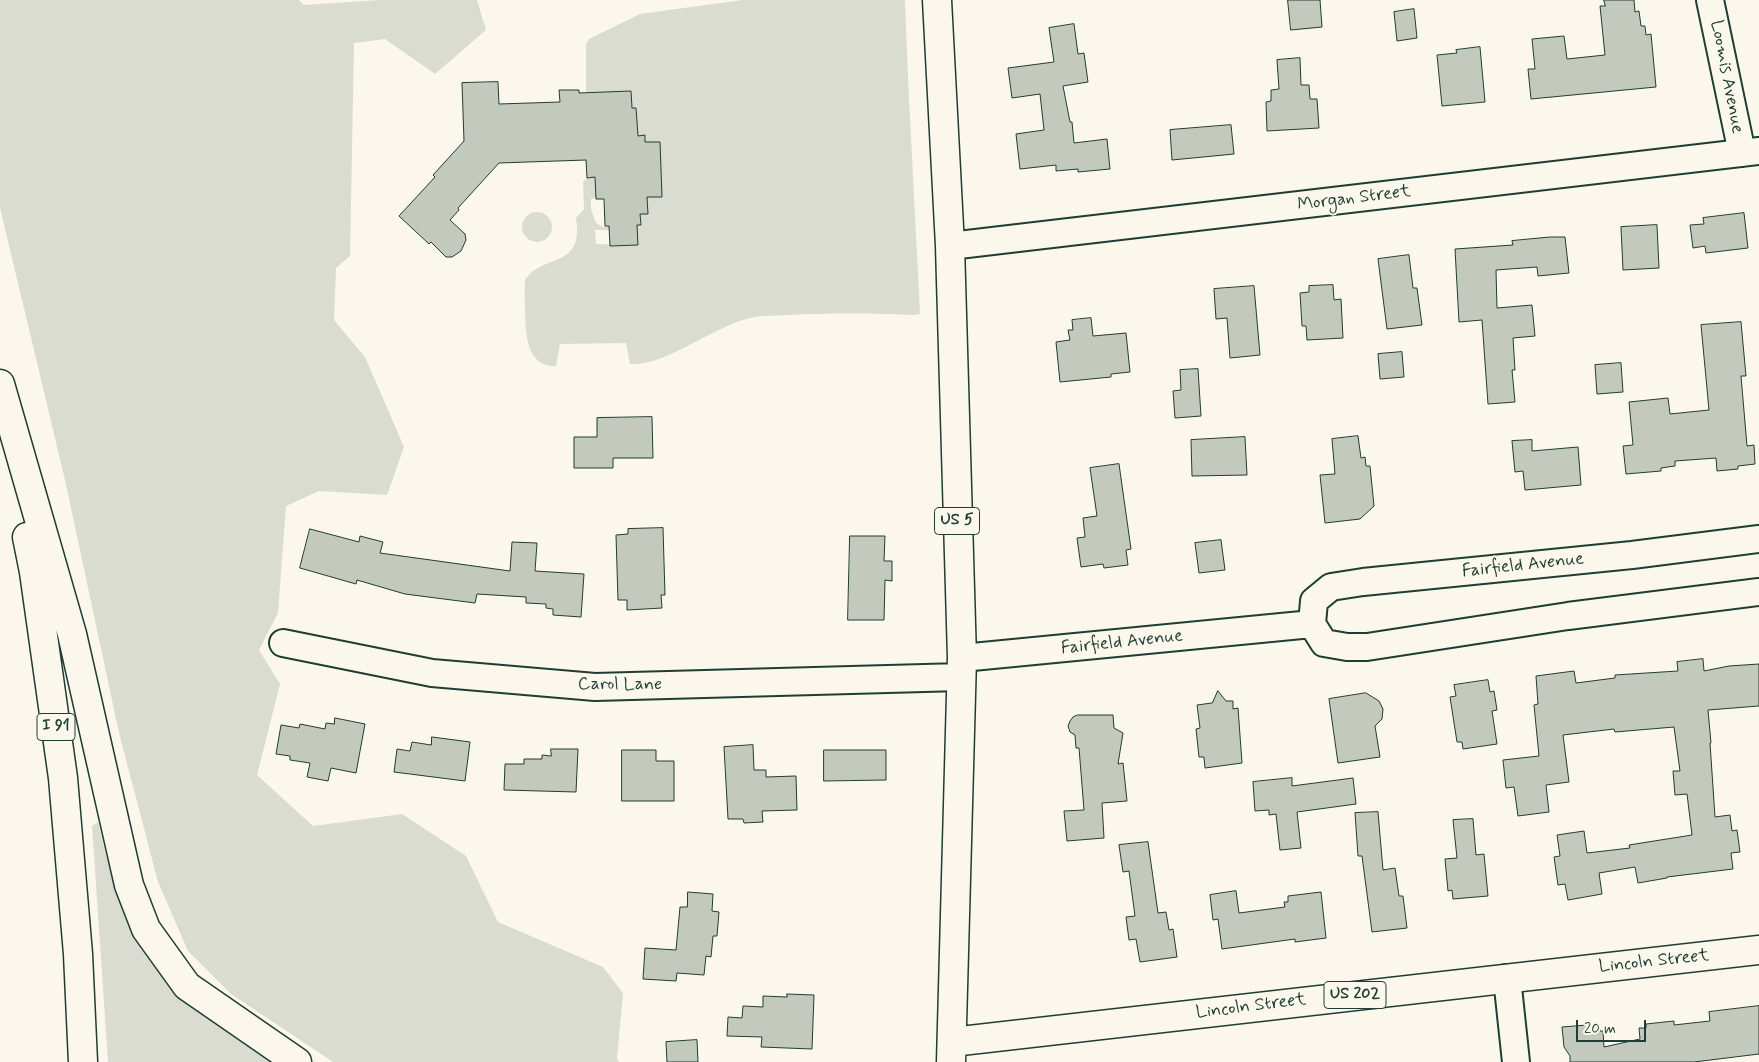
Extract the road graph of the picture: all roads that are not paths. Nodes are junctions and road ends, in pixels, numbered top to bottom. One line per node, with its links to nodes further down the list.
1 (937, 0): 4 (main road, US 5)
2 (1710, 0): 3 (street, Loomis Avenue)
3 (1750, 152): 4 (street, Morgan Street)
4 (950, 246): 11 (main road, US 5)
5 (0, 384): 16 (main road)
6 (0, 395): 15 (main road, I 91)
7 (1759, 540): 9 (street, Fairfield Avenue)
8 (1759, 592): 9 (street)
9 (1312, 624): 11 (street, Fairfield Avenue)
10 (283, 643): 11 (street, Carol Lane)
11 (962, 667): 14 (main road, US 5)
12 (1759, 950): 13 (main road, Lincoln Street / US 202)
13 (1507, 978): 14 (main road, Lincoln Street / US 202); 17 (street)
14 (952, 1052)
15 (83, 1062)
16 (297, 1062)
17 (1516, 1062)

